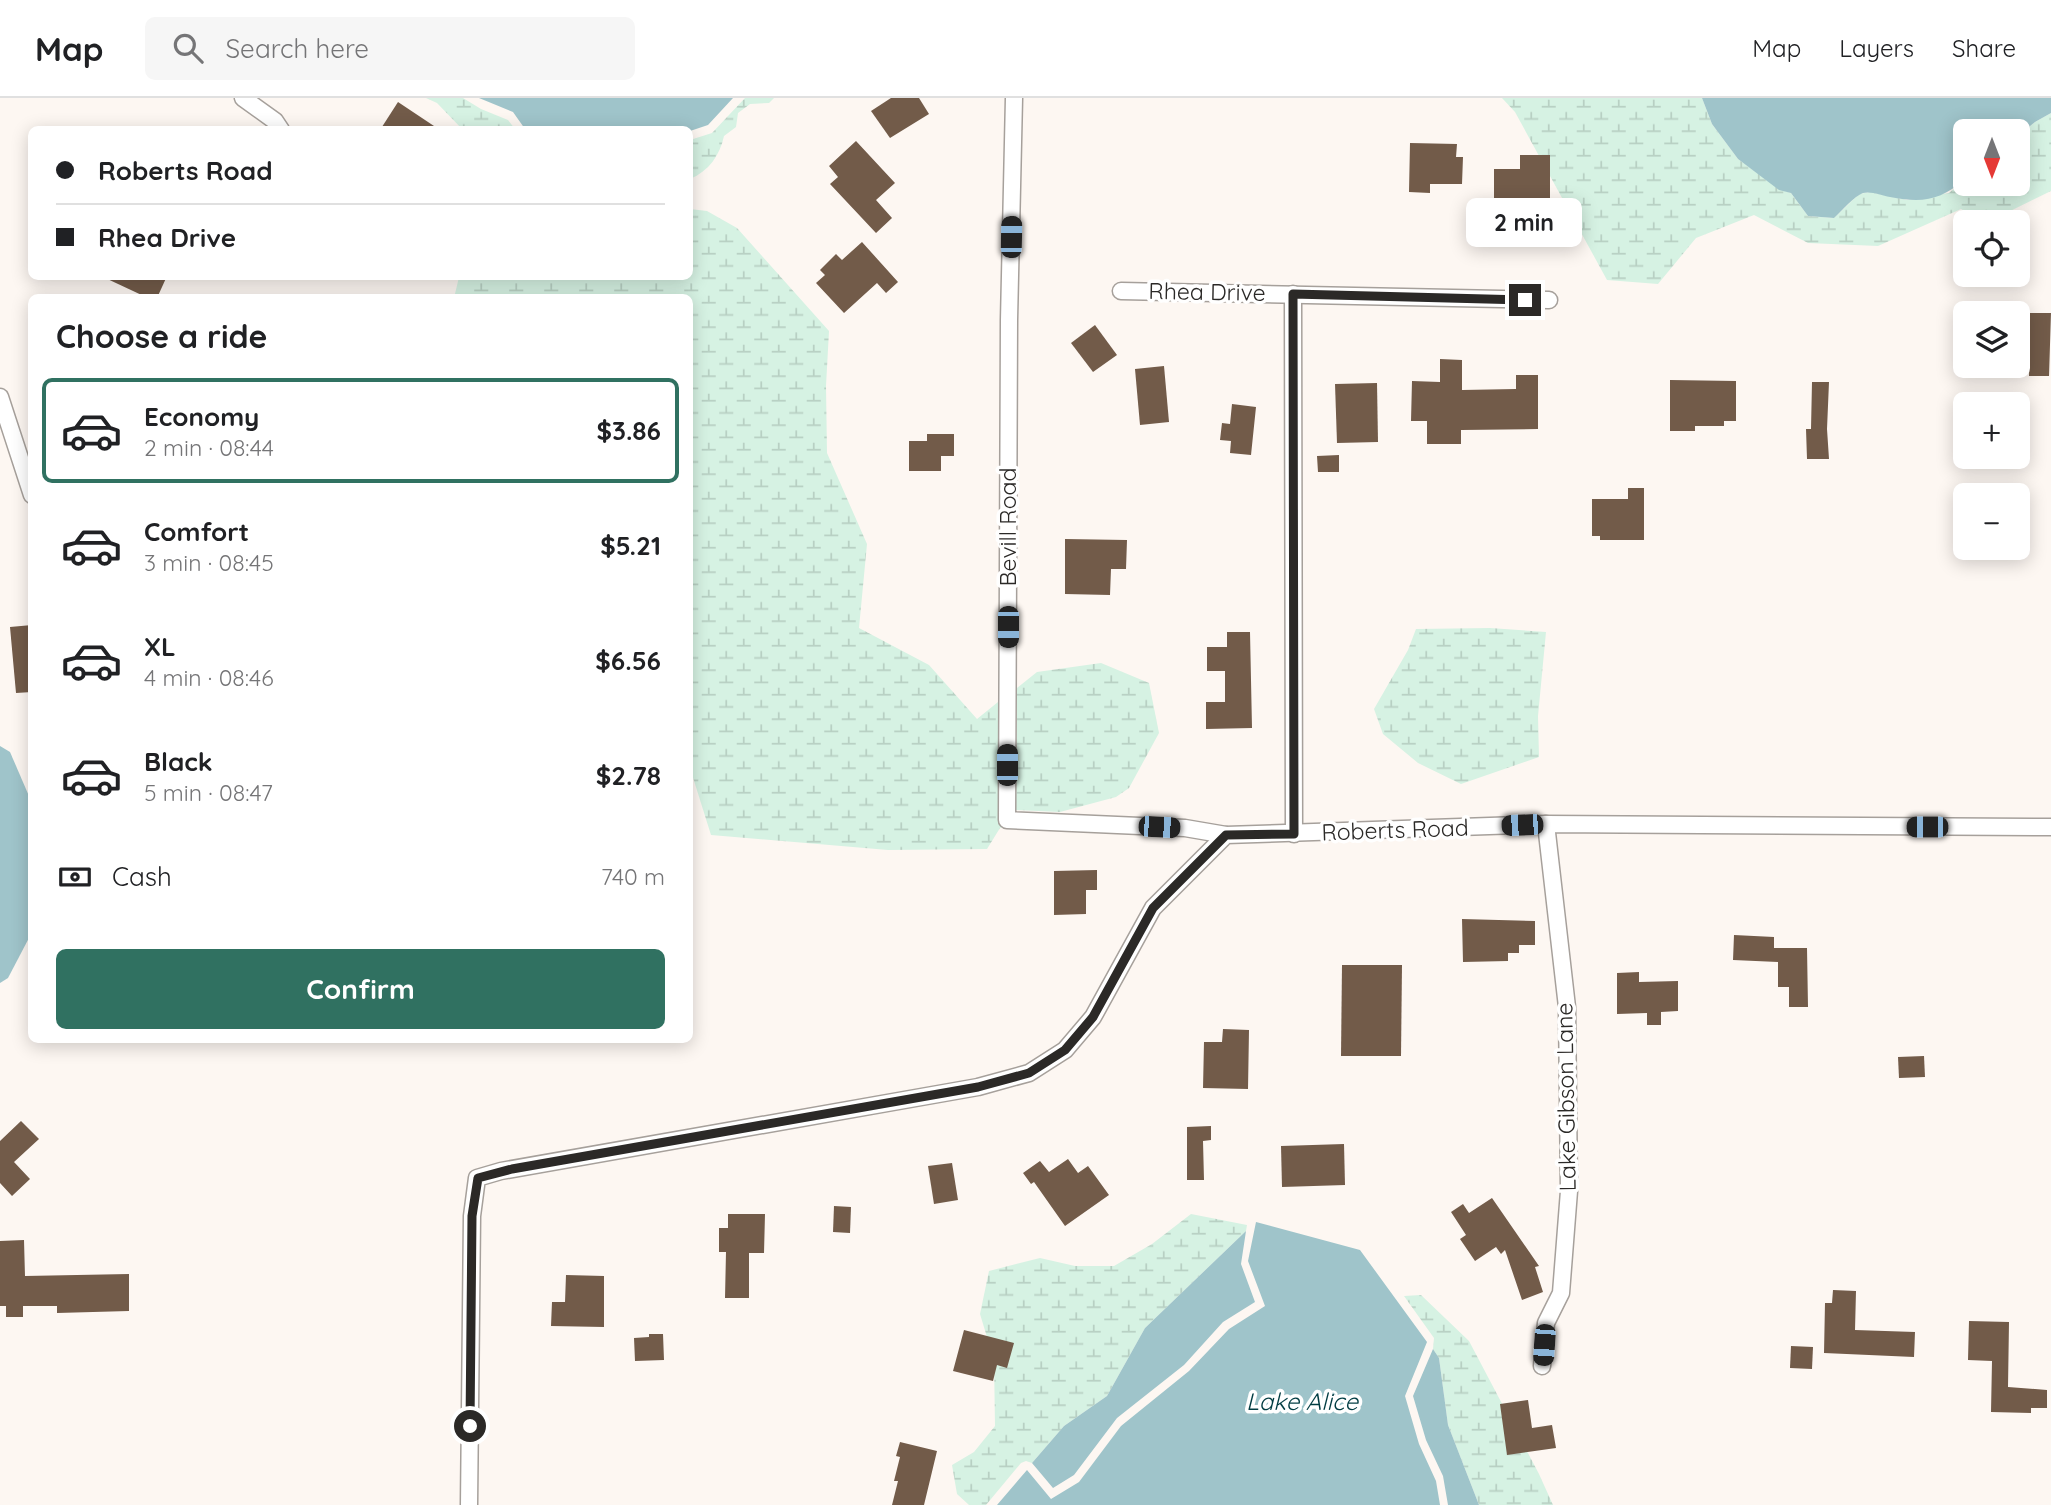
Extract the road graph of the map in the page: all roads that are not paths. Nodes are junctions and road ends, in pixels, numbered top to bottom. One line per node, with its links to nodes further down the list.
1 (243, 98): 3 (street)
2 (1014, 98): 12 (street, Bevill Road)
3 (278, 126)
4 (1121, 291): 5 (street, Rhea Drive)
5 (1293, 294): 6 (street, Rhea Drive); 11 (street, Rhea Drive)
6 (1549, 300)
7 (0, 397): 8 (street)
8 (28, 483)
9 (1546, 824): 10 (street, Roberts Road); 11 (street, Roberts Road); 13 (street, Lake Gibson Lane)
10 (2051, 827)
11 (1294, 834): 12 (street, Roberts Road)
12 (1226, 835): 14 (street)
13 (1542, 1366)
14 (468, 1505)

